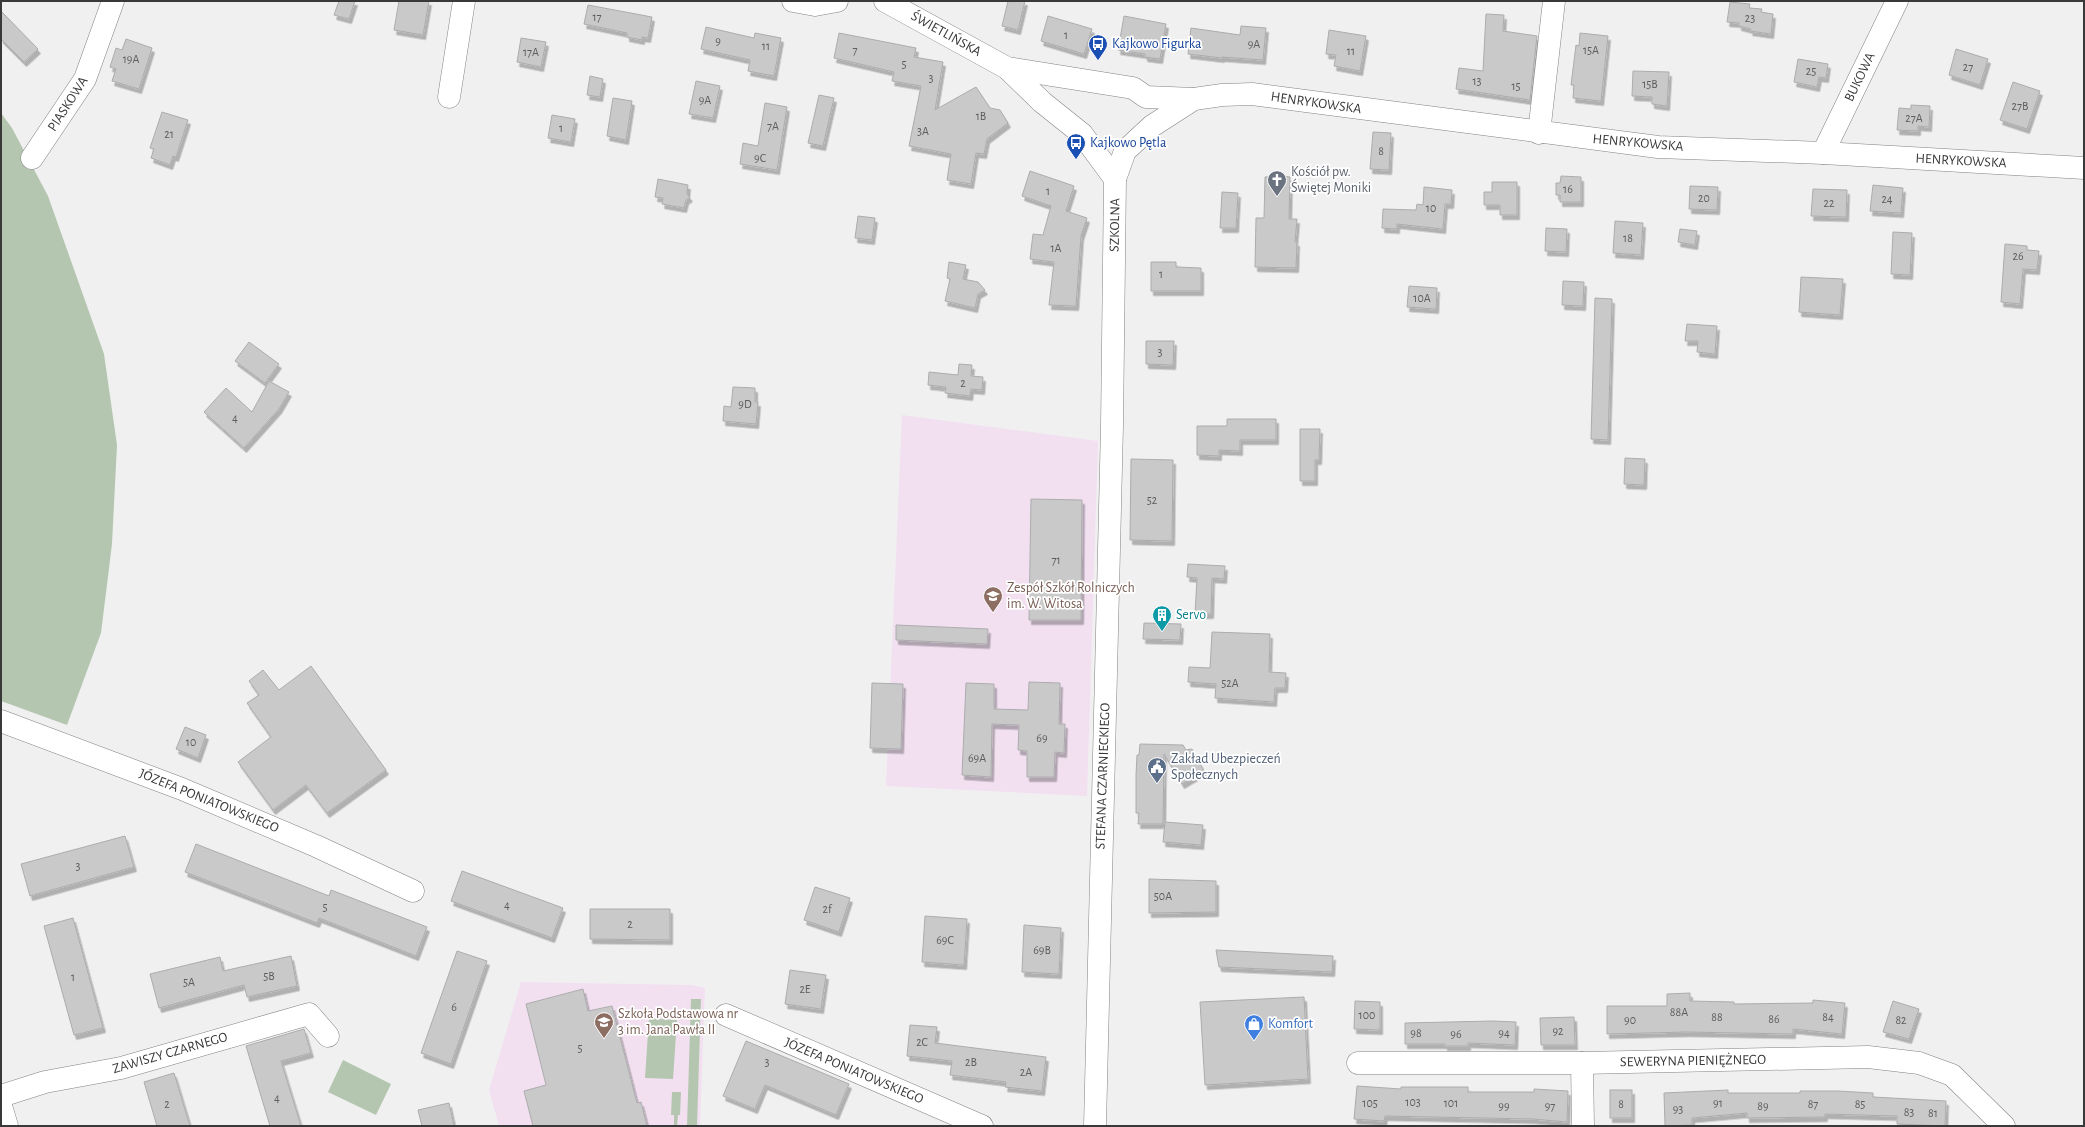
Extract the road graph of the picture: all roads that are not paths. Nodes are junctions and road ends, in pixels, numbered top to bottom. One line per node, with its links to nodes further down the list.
1 (113, 1): 19 (street, PIASKOWA)
2 (464, 1): 10 (street)
3 (793, 1): 4 (street)
4 (837, 1)
5 (885, 1): 8 (street, ŚWIETLIŃSKA)
6 (1554, 1): 15 (street)
7 (1897, 1): 18 (street, BUKOWA)
8 (1007, 68): 9 (street, HENRYKOWSKA); 13 (street, SZKOLNA)
9 (1060, 75): 11 (street, HENRYKOWSKA); 13 (street)
10 (449, 97)
11 (1146, 97): 12 (street, HENRYKOWSKA); 14 (street)
12 (1194, 99): 14 (street, HENRYKOWSKA); 15 (street, HENRYKOWSKA)
13 (1042, 102): 16 (street, SZKOLNA)
14 (1152, 126): 17 (street, HENRYKOWSKA)
15 (1539, 133): 18 (street, HENRYKOWSKA)
16 (1082, 134): 17 (street); 21 (street, SZKOLNA)
17 (1125, 151): 21 (street, HENRYKOWSKA)
18 (1822, 153): 20 (street, HENRYKOWSKA)
19 (32, 158)
20 (2084, 168)
21 (1115, 179): 22 (street, SZKOLNA)
22 (1112, 426): 33 (street, STEFANA CZARNIECKIEGO)
23 (1, 722): 24 (street, JÓZEFA PONIATOWSKIEGO)
24 (413, 891)
25 (726, 1015): 32 (street, JÓZEFA PONIATOWSKIEGO)
26 (328, 1036): 29 (street, ZAWISZY CZARNEGO)
27 (1358, 1063): 28 (street, SEWERYNA PIENIĘŻNEGO)
28 (1582, 1063): 34 (street); 35 (street, SEWERYNA PIENIĘŻNEGO)
29 (1, 1096)
30 (1, 1106): 31 (street)
31 (7, 1126)
32 (982, 1126)
33 (1095, 1126)
34 (1583, 1126)
35 (2004, 1126)

